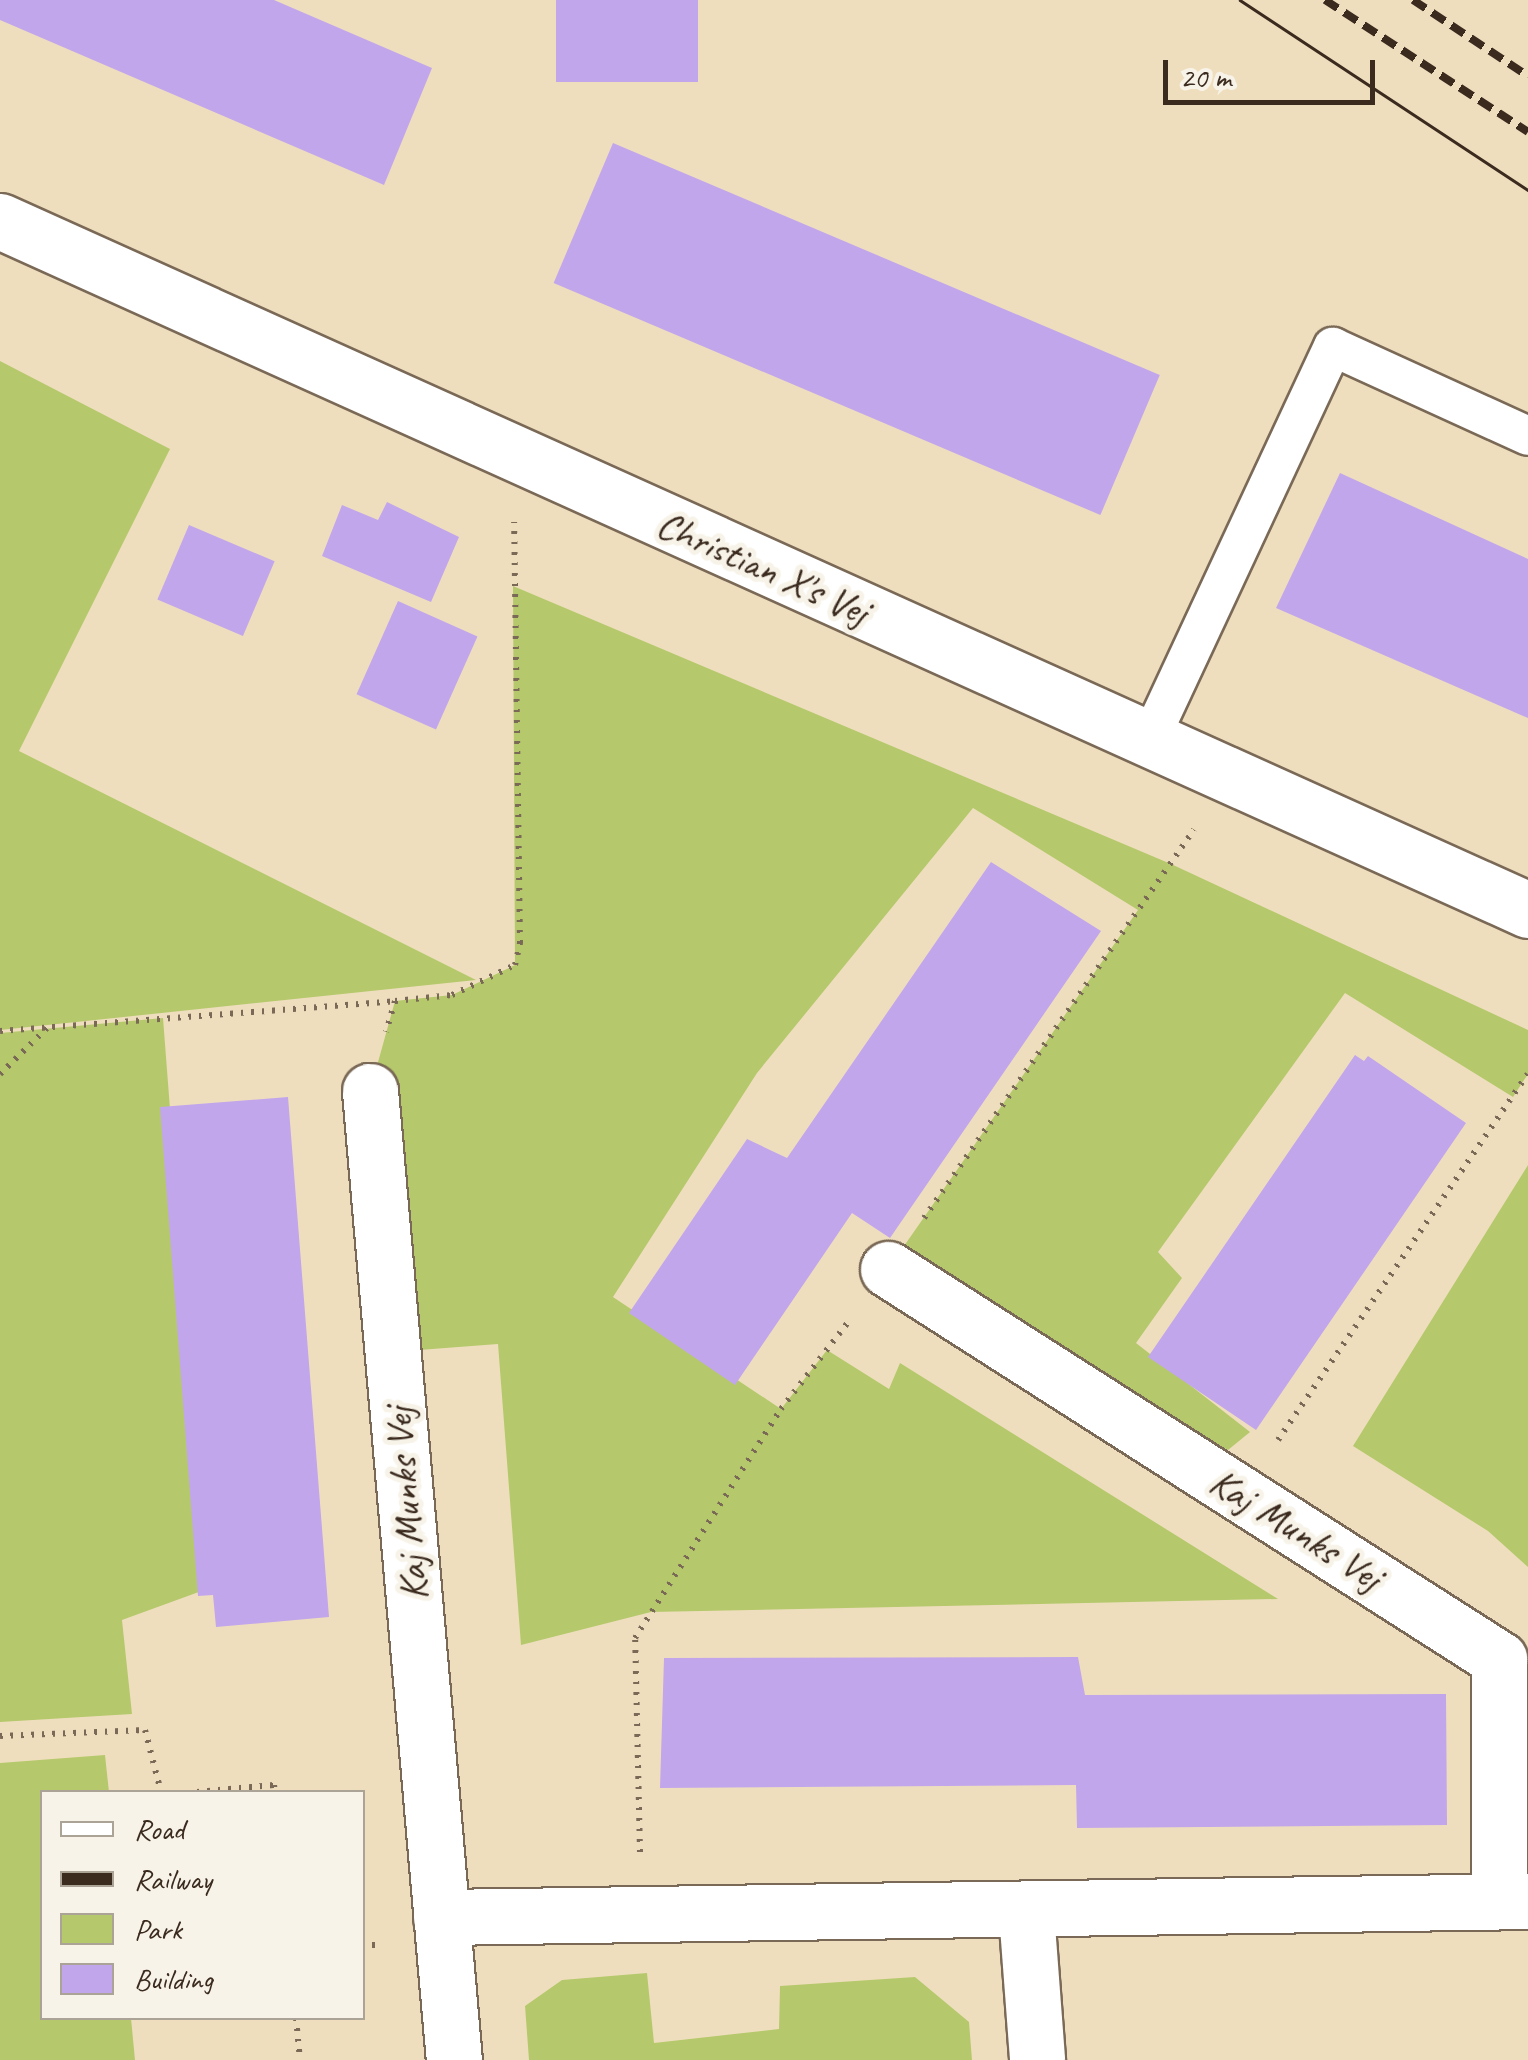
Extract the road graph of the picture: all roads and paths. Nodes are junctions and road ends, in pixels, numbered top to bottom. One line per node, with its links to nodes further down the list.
1 (0, 221): 3 (street, Christian X's Vej)
2 (1528, 436): 4 (lane)
3 (516, 456): 4 (street, Christian X's Vej); 7 (path)
4 (1149, 740): 5 (street, Christian X's Vej)
5 (1231, 777): 6 (street, Christian X's Vej); 13 (path)
6 (1528, 910)
7 (395, 1001): 8 (path); 12 (path)
8 (48, 1027): 9 (path); 10 (path)
9 (0, 1031)
10 (0, 1074)
11 (1528, 1074): 14 (path)
12 (370, 1091): 22 (street, Kaj Munks Vej)
13 (888, 1270): 14 (street, Kaj Munks Vej); 21 (path)
14 (1241, 1494): 19 (street, Kaj Munks Vej)
15 (0, 1736): 16 (path)
16 (160, 1790)
17 (219, 1790): 18 (path)
18 (274, 1790)
19 (1514, 1901): 20 (street, Kaj Munks Vej)
20 (1026, 1912): 21 (street, Kaj Munks Vej); 26 (street)
21 (643, 1914): 22 (street, Kaj Munks Vej)
22 (442, 1917): 25 (street, Kaj Munks Vej)
23 (296, 2020): 24 (path)
24 (300, 2060)
25 (454, 2060)
26 (1037, 2060)

